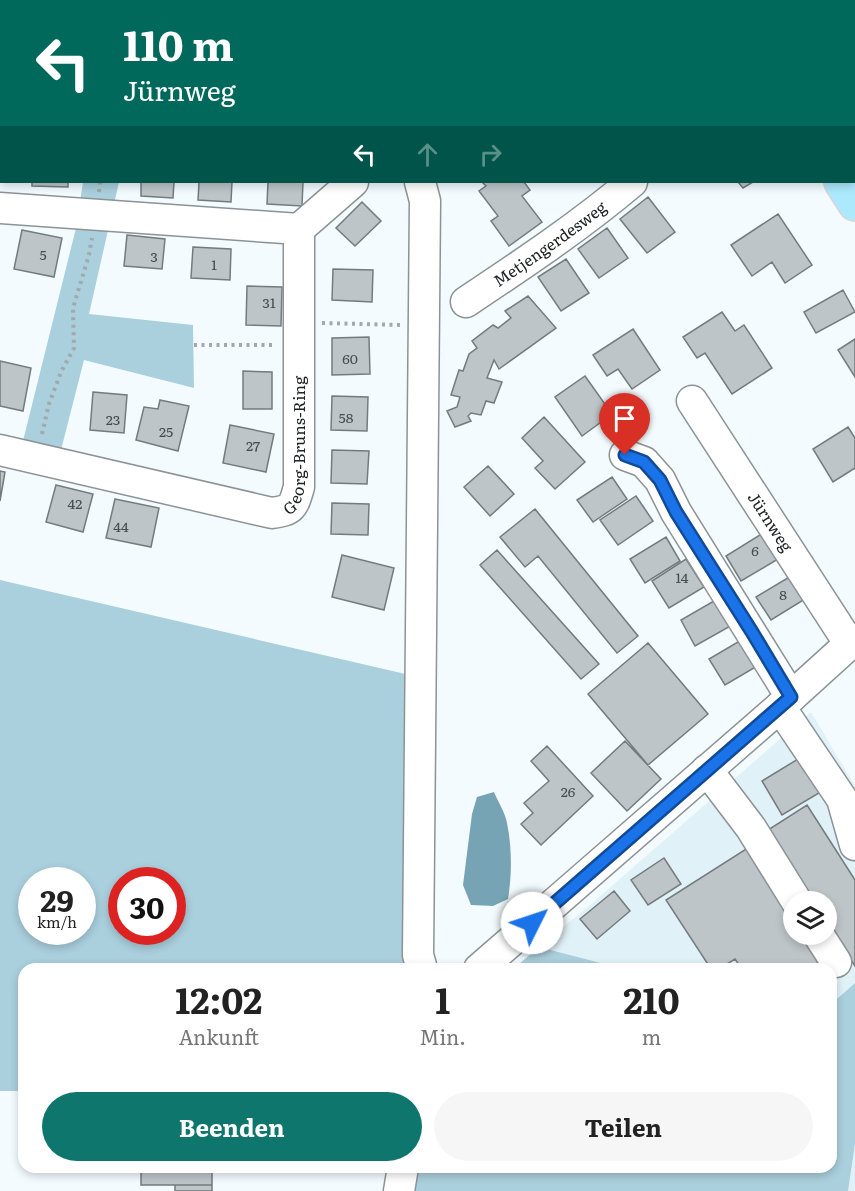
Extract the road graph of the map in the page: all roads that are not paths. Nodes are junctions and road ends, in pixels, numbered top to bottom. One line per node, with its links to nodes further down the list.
1 (352, 183): 7 (street)
2 (420, 183): 19 (street)
3 (631, 183): 8 (street, Metjengerdesweg)
4 (842, 183): 5 (main road)
5 (855, 204)
6 (0, 208): 7 (street)
7 (299, 229): 10 (street, Georg-Bruns-Ring)
8 (466, 302)
9 (692, 401): 12 (street, Jürnweg)
10 (0, 450)
11 (625, 455): 13 (street)
12 (852, 641): 13 (street, Jürnweg)
13 (785, 702): 14 (street, Jürnweg); 15 (street)
14 (707, 770): 16 (street); 20 (street, Jürnweg)
15 (855, 845)
16 (791, 891)
17 (825, 945): 18 (street)
18 (836, 962)
19 (420, 963)
20 (486, 963)
21 (402, 1173): 22 (street)
22 (399, 1191)

